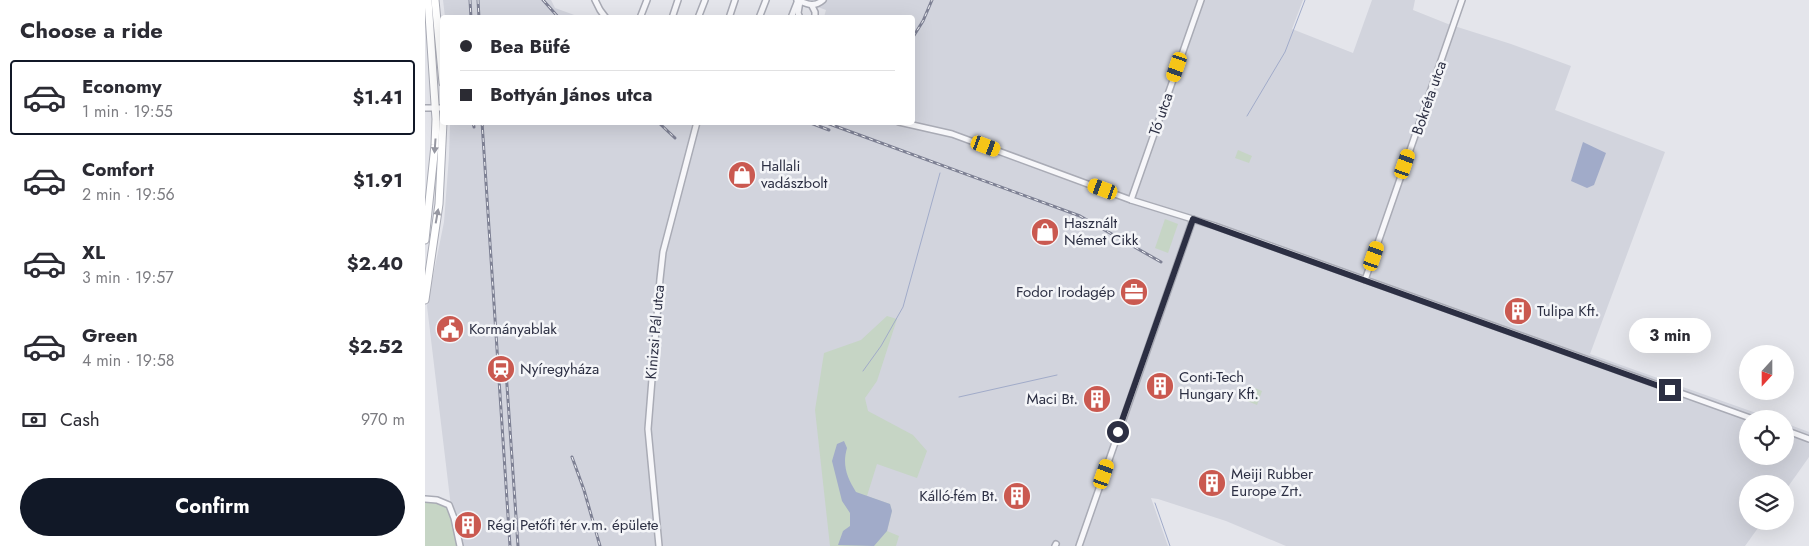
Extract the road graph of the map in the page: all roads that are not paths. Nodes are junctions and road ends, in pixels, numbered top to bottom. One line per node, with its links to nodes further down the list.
1 (428, 0): 25 (main road)
2 (435, 0): 23 (main road)
3 (647, 0): 15 (street)
4 (678, 0): 16 (street)
5 (705, 0): 17 (street)
6 (735, 0): 18 (street)
7 (766, 0): 19 (street)
8 (798, 0): 13 (street); 20 (street); 21 (street)
9 (823, 0): 13 (street)
10 (1201, 0): 29 (street, Tó utca)
11 (1462, 0): 32 (street, Bokréta utca)
12 (597, 1): 14 (street)
13 (813, 6): 22 (street)
14 (604, 15)
15 (641, 15)
16 (673, 15)
17 (700, 15)
18 (730, 15)
19 (760, 15)
20 (792, 15)
21 (799, 15)
22 (815, 15)
23 (440, 52)
24 (425, 108): 25 (street)
25 (439, 108): 31 (main road, one-way to 31)
26 (443, 125): 33 (main road, one-way to 26)
27 (696, 125): 39 (street, Kinizsi Pál utca)
28 (912, 125): 29 (street)
29 (1131, 200): 30 (street)
30 (1193, 219): 32 (street); 40 (street)
31 (425, 240)
32 (1365, 280): 34 (street)
33 (425, 300)
34 (1739, 414)
35 (1794, 433): 36 (street)
36 (1809, 439)
37 (425, 499): 38 (street)
38 (460, 546)
39 (659, 546)
40 (1079, 546)

